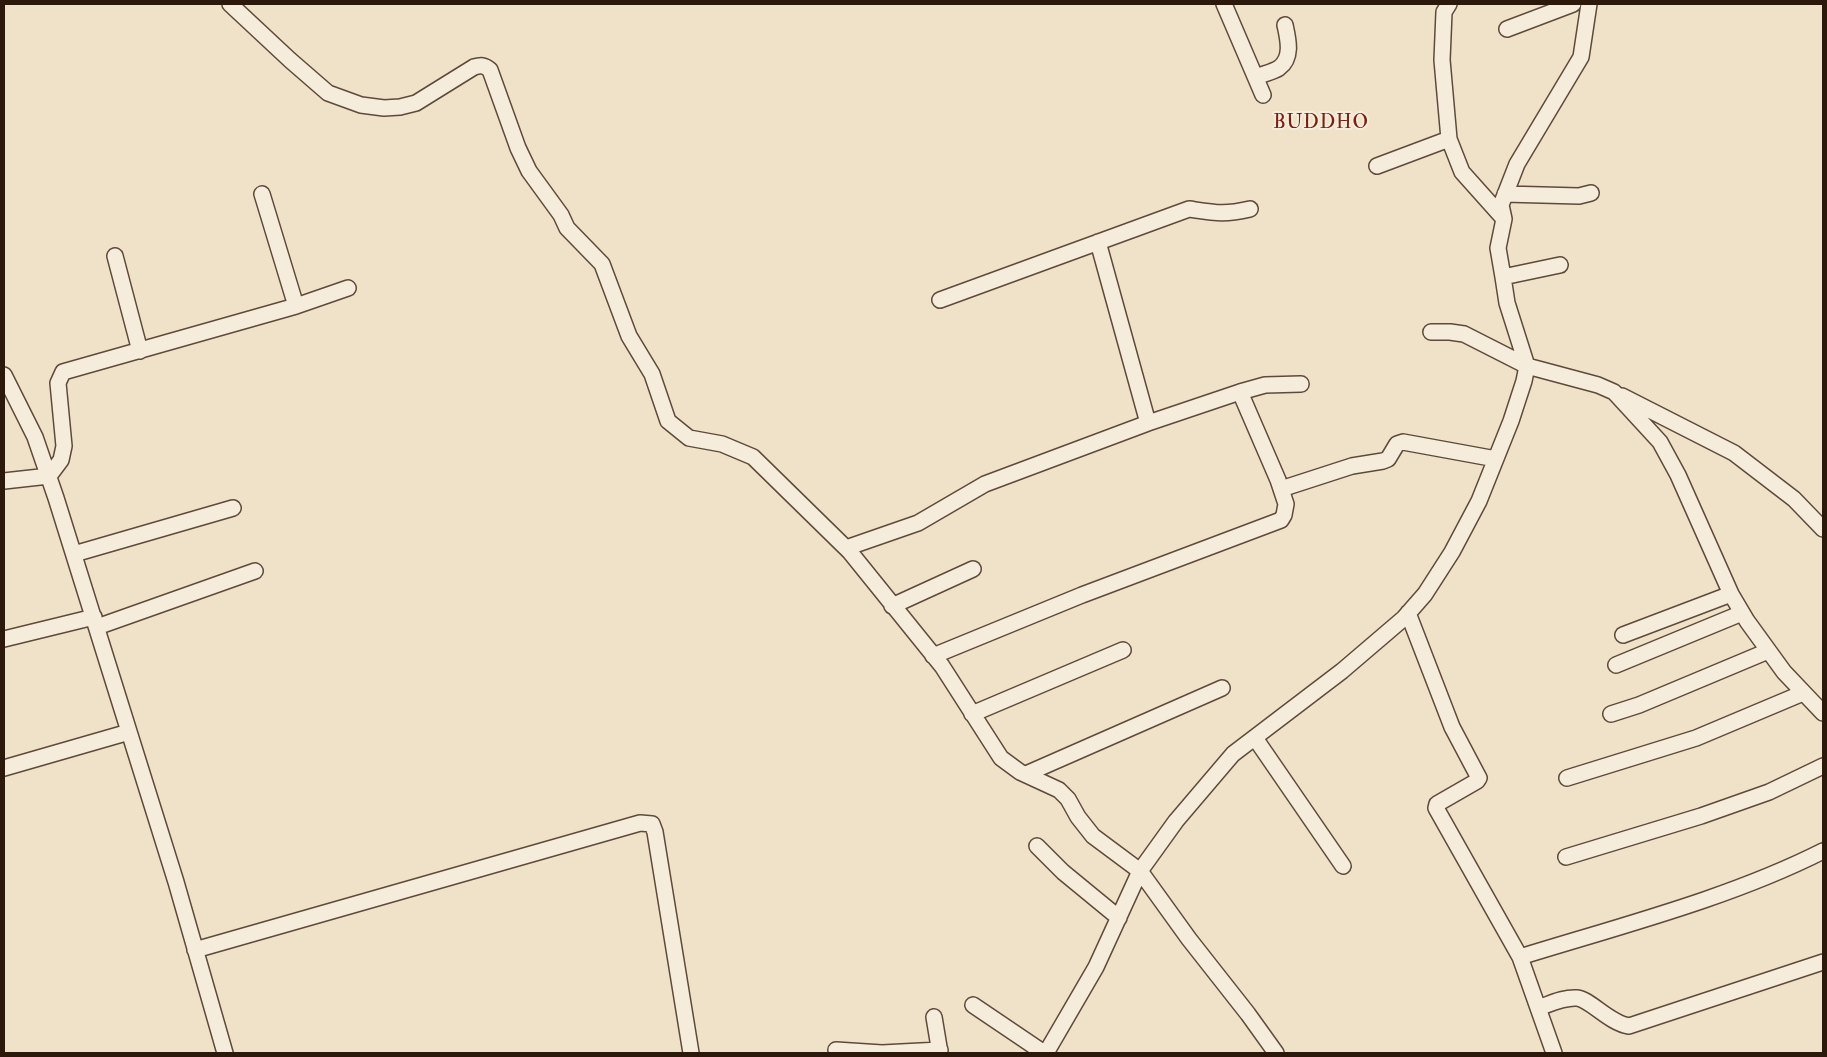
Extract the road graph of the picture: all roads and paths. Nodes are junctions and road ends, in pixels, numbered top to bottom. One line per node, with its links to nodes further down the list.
1 (230, 4): 38 (street)
2 (1224, 4): 8 (street)
3 (1449, 4): 10 (street)
4 (1573, 4): 7 (street)
5 (1589, 4): 14 (street)
6 (1285, 25): 8 (street)
7 (1507, 29)
8 (1256, 77): 9 (street)
9 (1263, 95)
10 (1449, 139): 11 (street); 16 (street)
11 (1376, 166)
12 (1591, 193): 14 (street)
13 (262, 194): 23 (street)
14 (1505, 194): 16 (street)
15 (1250, 209): 17 (street)
16 (1504, 219): 20 (street)
17 (1098, 242): 22 (street); 31 (street)
18 (115, 256): 25 (street)
19 (1560, 266): 20 (street)
20 (1503, 277): 26 (street)
21 (348, 288): 23 (street)
22 (940, 300)
23 (296, 306): 25 (street)
24 (1431, 332): 26 (street)
25 (140, 351): 33 (street)
26 (1527, 366): 30 (street); 32 (street)
27 (4, 375): 33 (street)
28 (1301, 384): 29 (street)
29 (1240, 392): 31 (street); 35 (street)
30 (1614, 392): 37 (street); 42 (street)
31 (1148, 423): 38 (street)
32 (1496, 459): 35 (street); 44 (street)
33 (49, 476): 34 (street); 39 (street)
34 (4, 480)
35 (1281, 489): 51 (street)
36 (233, 508): 39 (street)
37 (1823, 529)
38 (846, 548): 43 (street)
39 (74, 554): 46 (street)
40 (973, 569): 43 (street)
41 (255, 570): 46 (street)
42 (1731, 594): 45 (street); 47 (street)
43 (892, 606): 51 (street)
44 (1408, 613): 59 (street); 71 (street)
45 (1742, 613): 50 (street); 52 (street)
46 (96, 622): 48 (street); 58 (street)
47 (1623, 635)
48 (4, 639)
49 (1122, 650): 56 (street)
50 (1768, 651): 54 (street); 57 (street)
51 (934, 656): 56 (street)
52 (1616, 665)
53 (1222, 688): 62 (street)
54 (1803, 693): 55 (street); 63 (street)
55 (1823, 713)
56 (972, 714): 62 (street)
57 (1611, 714)
58 (129, 732): 61 (street); 70 (street)
59 (1255, 738): 67 (street); 68 (street)
60 (1823, 766): 66 (street)
61 (4, 768)
62 (1026, 774): 68 (street)
63 (1567, 778)
64 (1037, 846): 69 (street)
65 (1823, 851): 71 (street)
66 (1566, 857)
67 (1343, 866)
68 (1140, 871): 69 (street); 81 (street)
69 (1119, 918): 80 (street)
70 (195, 950): 78 (street); 79 (street)
71 (1520, 957): 74 (street)
72 (1823, 962): 74 (street)
73 (972, 1005): 80 (street)
74 (1538, 1008): 82 (street)
75 (934, 1017): 77 (street)
76 (836, 1050): 77 (street)
77 (940, 1052)
78 (225, 1053)
79 (692, 1053)
80 (1045, 1053)
81 (1276, 1053)
82 (1554, 1053)

